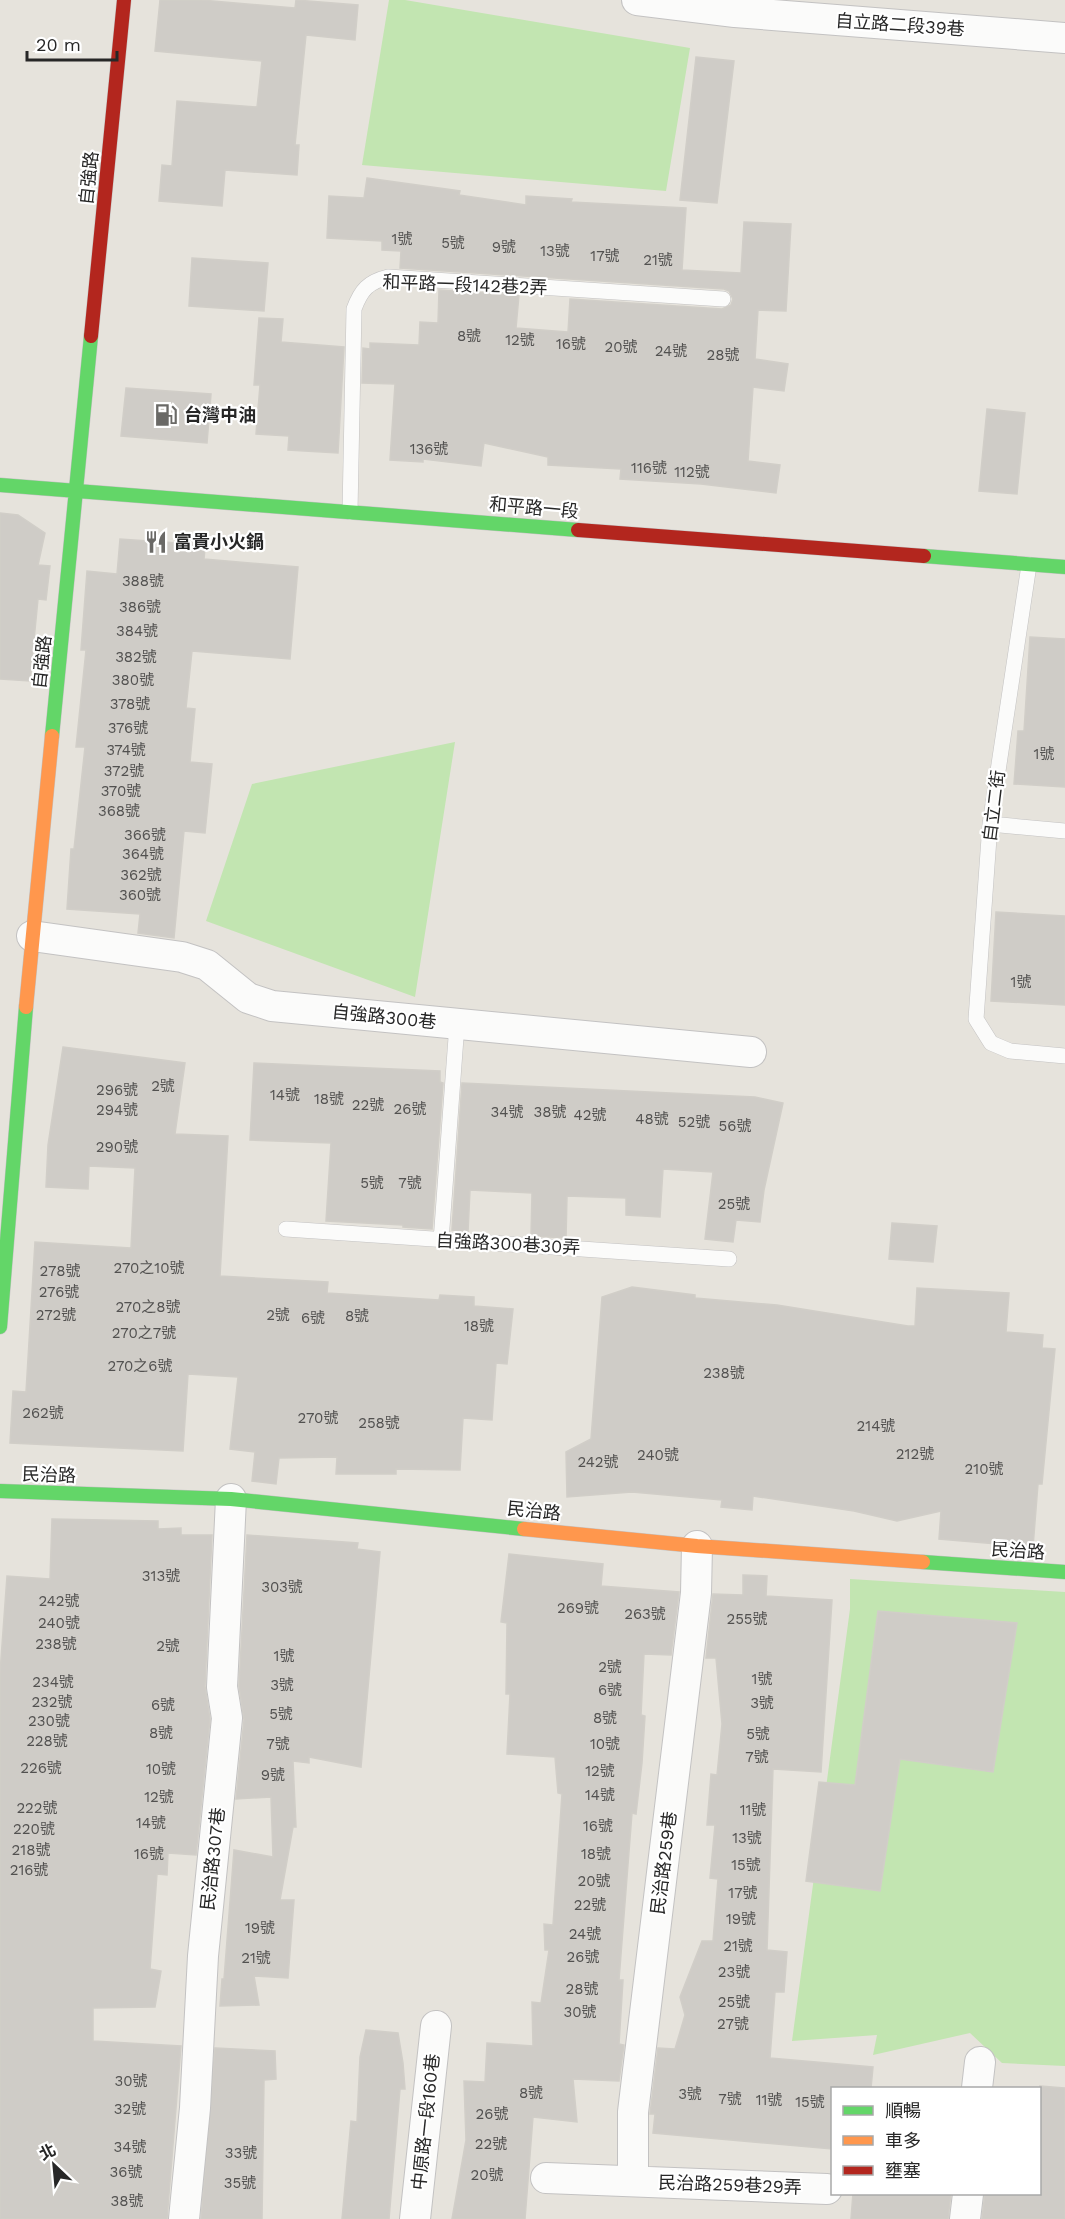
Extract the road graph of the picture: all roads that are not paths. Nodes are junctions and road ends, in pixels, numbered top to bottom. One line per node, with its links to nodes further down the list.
1 (124, 0): 7 (street, 自強路)
2 (637, 0): 3 (street, 自立路二段39巷)
3 (736, 6): 4 (street, 自立路二段39巷)
4 (1065, 38)
5 (723, 298): 8 (lane, 和平路一段142巷2弄)
6 (0, 485): 7 (street, 和平路一段)
7 (77, 491): 8 (street, 和平路一段); 13 (street, 自強路)
8 (350, 512): 9 (street, 和平路一段)
9 (1029, 565): 10 (street, 和平路一段); 11 (lane, 自立二街)
10 (1065, 567)
11 (990, 824): 12 (lane); 16 (lane, 自立二街)
12 (1065, 831)
13 (32, 936): 14 (street, 自強路300巷); 20 (street, 自強路)
14 (457, 1024): 15 (street, 自強路300巷); 18 (lane)
15 (751, 1052)
16 (1065, 1056)
17 (286, 1229): 18 (lane, 自強路300巷30弄)
18 (441, 1241): 19 (lane, 自強路300巷30弄)
19 (729, 1259)
20 (0, 1327)
21 (0, 1491): 22 (street, 民治路)
22 (231, 1499): 23 (street, 民治路); 30 (street, 民治路307巷)
23 (697, 1546): 24 (street, 民治路); 27 (street, 民治路259巷)
24 (1065, 1572)
25 (436, 2026): 31 (street, 中原路一段160巷)
26 (546, 2178): 27 (street, 民治路259巷29弄)
27 (633, 2181): 28 (street, 民治路259巷29弄)
28 (827, 2189)
29 (968, 2195): 32 (street)
30 (184, 2219)
31 (416, 2219)
32 (965, 2219)

